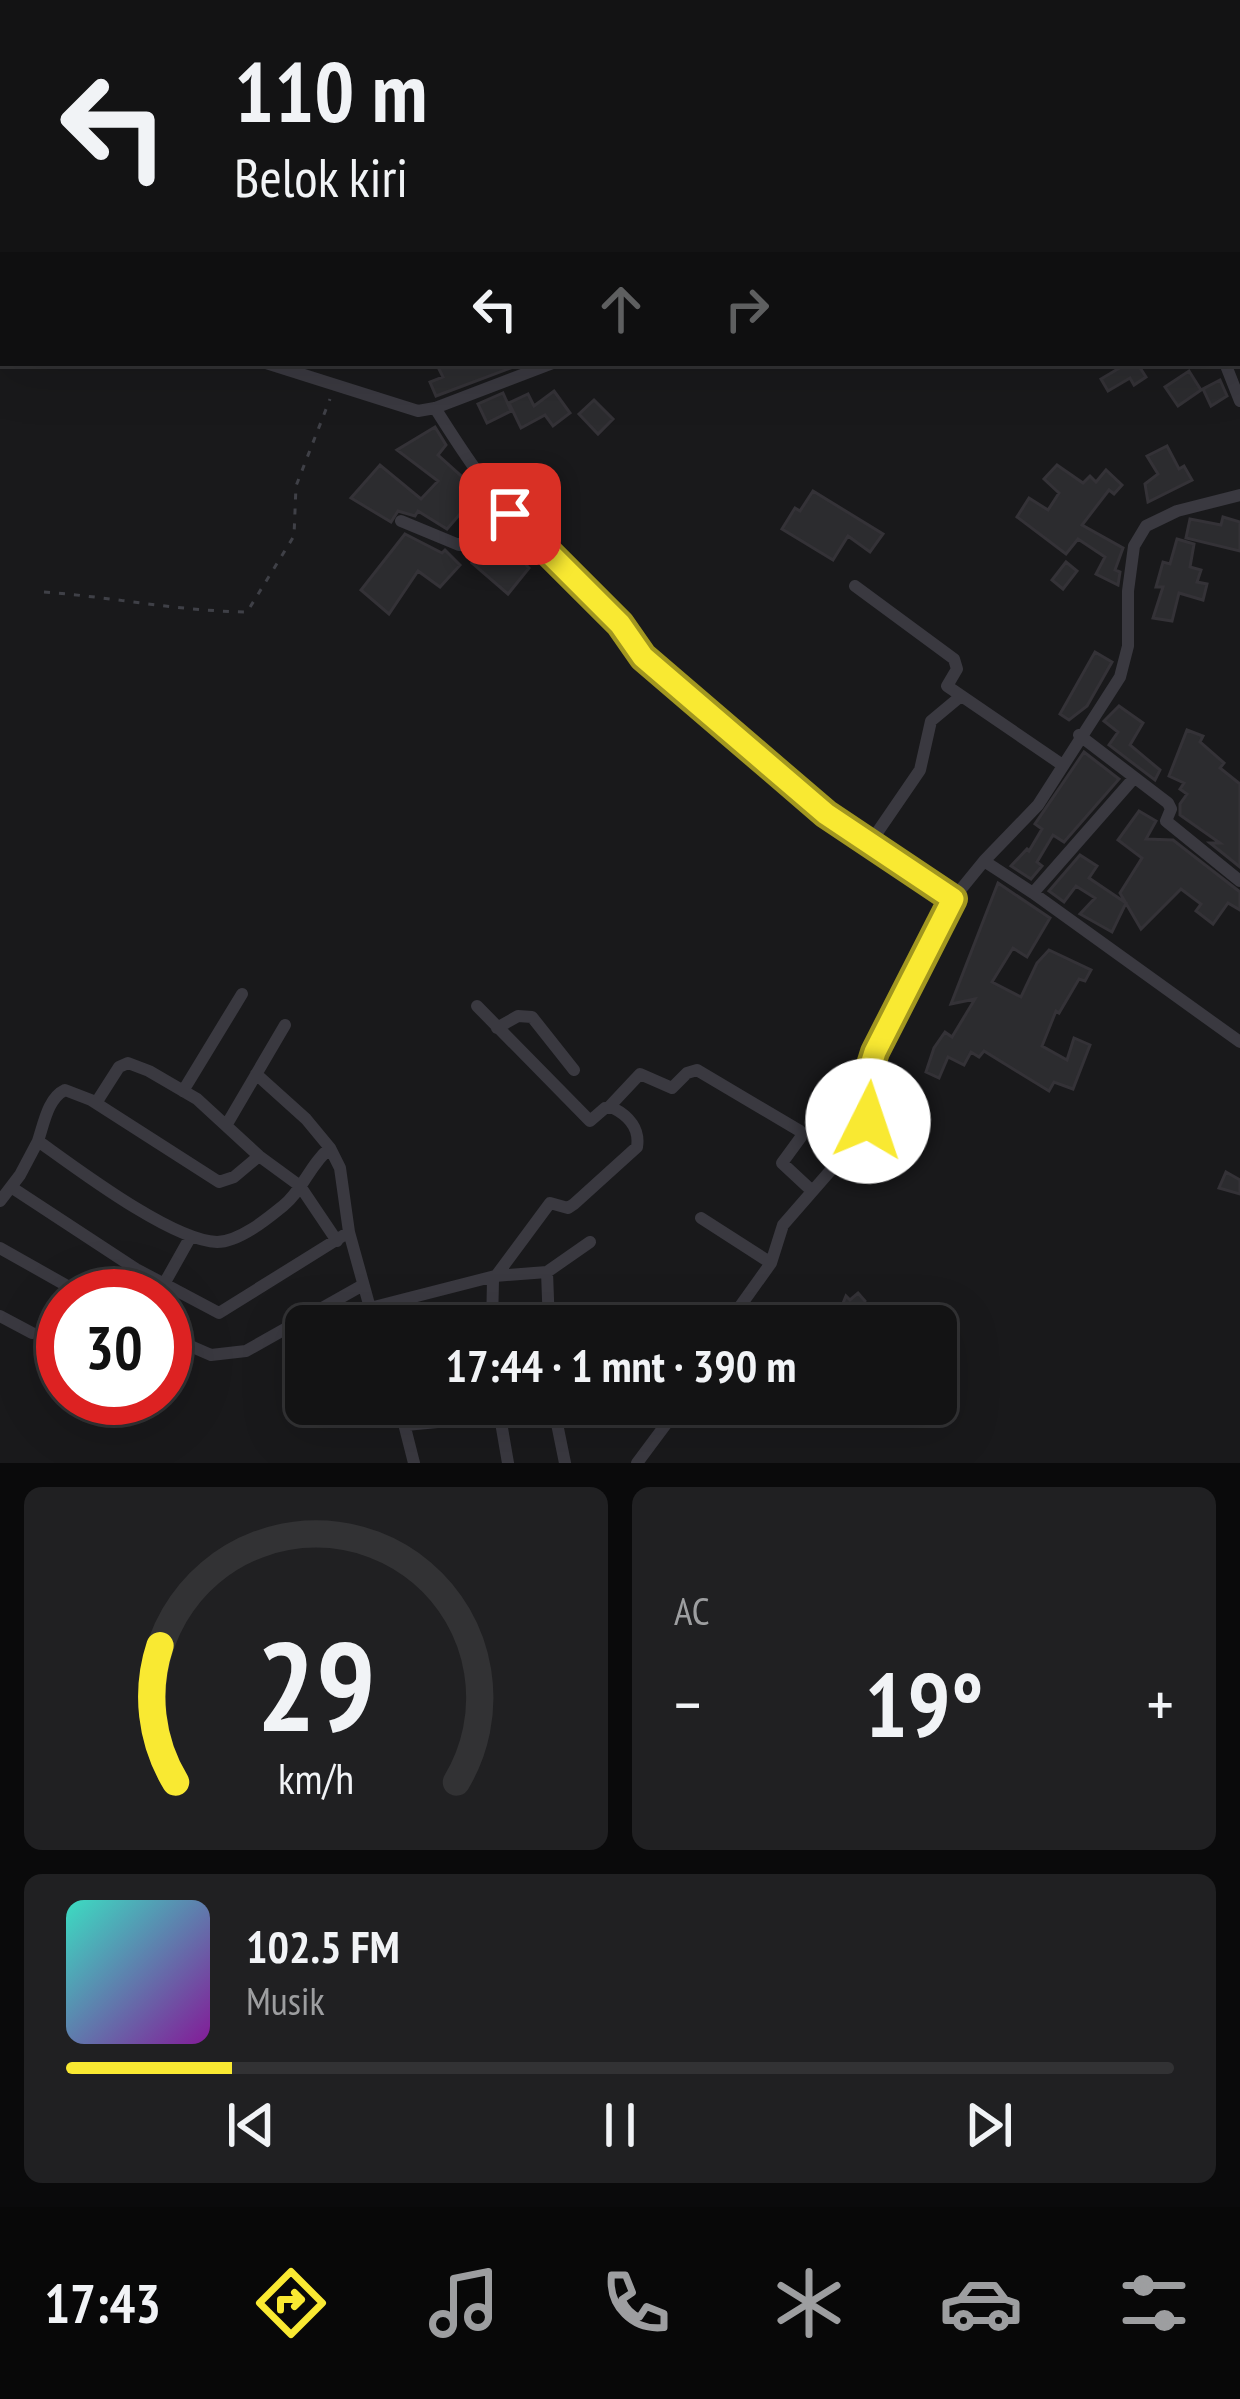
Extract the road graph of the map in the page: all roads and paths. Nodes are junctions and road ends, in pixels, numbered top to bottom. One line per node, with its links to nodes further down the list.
1 (275, 366): 4 (street)
2 (545, 366): 6 (street)
3 (1226, 366): 5 (street)
4 (341, 388): 6 (street); 11 (path)
5 (1240, 400)
6 (435, 408): 8 (street)
7 (1240, 495): 13 (street)
8 (510, 514): 9 (street); 16 (street)
9 (401, 521)
10 (854, 586): 12 (street)
11 (44, 592)
12 (961, 696): 14 (street); 16 (street)
13 (1079, 735): 14 (street); 15 (street)
14 (1060, 764): 17 (street)
15 (1134, 778): 18 (street); 19 (street)
16 (871, 843): 20 (street)
17 (983, 861): 19 (street); 20 (street)
18 (1240, 881)
19 (1033, 893): 25 (street)
20 (953, 899): 37 (street)
21 (242, 994): 28 (street)
22 (478, 1006): 24 (street)
23 (285, 1025): 27 (street)
24 (497, 1028): 26 (street); 30 (street)
25 (1240, 1042)
26 (574, 1070)
27 (256, 1074): 31 (street); 33 (street)
28 (183, 1091): 29 (street); 31 (street)
29 (96, 1103): 32 (street); 34 (street)
30 (609, 1107): 37 (street); 49 (street)
31 (227, 1124): 34 (street)
32 (38, 1141): 35 (street); 40 (street)
33 (330, 1148): 36 (street); 41 (street)
34 (259, 1156): 36 (street)
35 (11, 1186): 38 (street); 46 (street)
36 (301, 1186): 40 (street); 41 (street)
37 (812, 1190): 44 (street)
38 (0, 1201)
39 (700, 1218): 44 (street)
40 (191, 1236): 47 (street)
41 (343, 1236): 50 (street); 51 (street)
42 (590, 1242): 48 (street)
43 (0, 1248): 45 (street)
44 (771, 1262): 56 (street)
45 (38, 1269)
46 (139, 1269)
47 (173, 1269)
48 (547, 1272): 49 (street); 55 (street)
49 (495, 1276): 53 (street); 54 (street)
50 (363, 1285): 52 (street); 59 (street)
51 (192, 1299)
52 (369, 1305)
53 (382, 1305)
54 (490, 1305)
55 (548, 1305)
56 (741, 1305)
57 (0, 1316): 58 (street)
58 (32, 1334)
59 (192, 1347)
60 (405, 1425): 65 (street)
61 (501, 1425): 64 (street)
62 (557, 1425): 67 (street)
63 (665, 1425): 68 (street)
64 (507, 1460): 66 (street)
65 (414, 1463)
66 (490, 1463)
67 (565, 1463)
68 (637, 1463)

